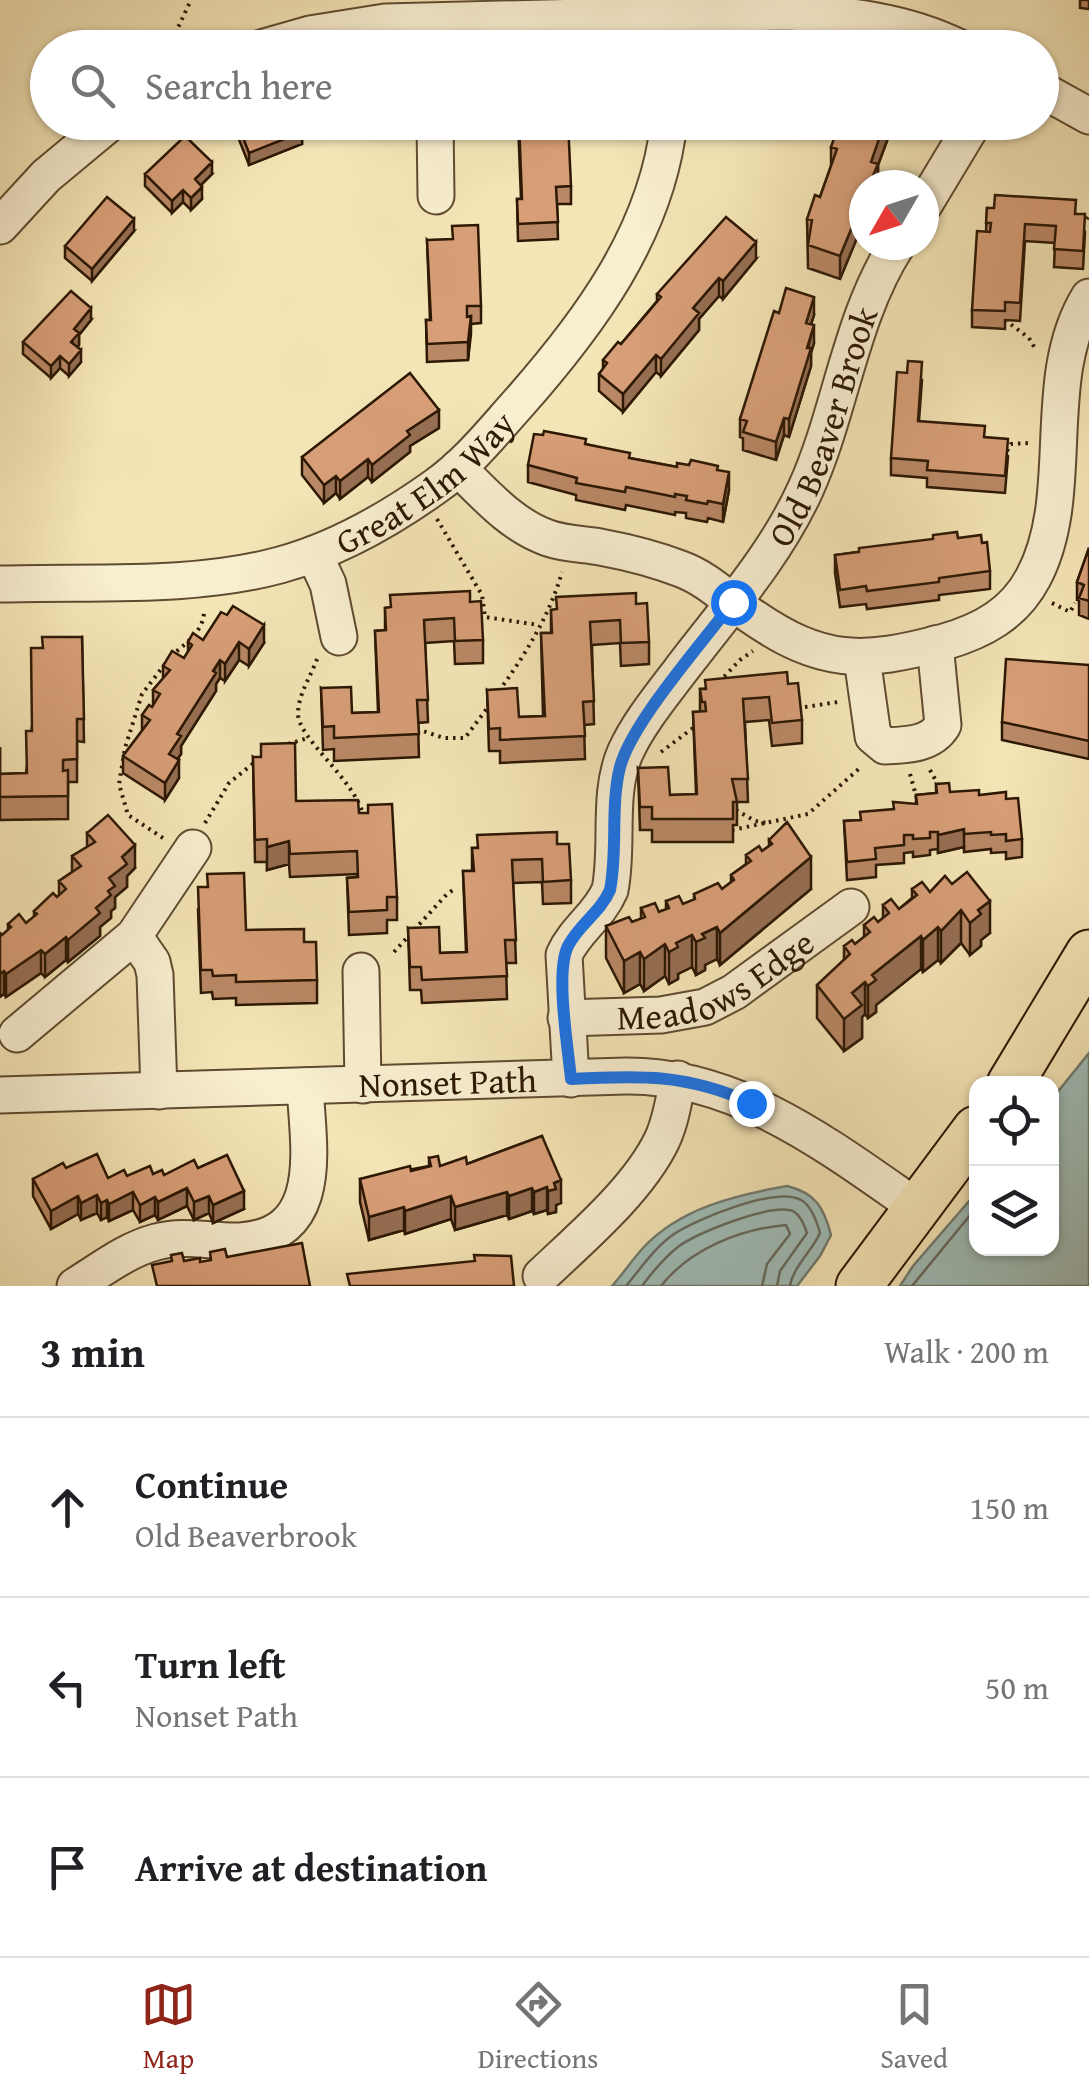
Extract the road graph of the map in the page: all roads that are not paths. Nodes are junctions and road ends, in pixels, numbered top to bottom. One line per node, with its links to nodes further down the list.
1 (336, 30): 2 (street)
2 (385, 30)
3 (676, 30): 4 (street)
4 (908, 30)
5 (1059, 99): 6 (street)
6 (1089, 116)
7 (89, 140): 13 (street)
8 (435, 140): 12 (street)
9 (666, 140): 16 (street, Great Elm Way)
10 (963, 140): 11 (street)
11 (939, 181)
12 (436, 196)
13 (0, 226)
14 (890, 260): 19 (street, Old Beaver Brook)
15 (1089, 297): 21 (street)
16 (458, 468): 17 (street, Great Elm Way); 19 (street)
17 (314, 554): 18 (street, Great Elm Way); 20 (street)
18 (0, 584)
19 (733, 602): 22 (street); 28 (street, Old Beaver Brook)
20 (339, 637)
21 (936, 644): 22 (street); 22 (street)
22 (862, 658)
23 (193, 848): 25 (street)
24 (851, 907): 28 (street, Meadows Edge)
25 (134, 936): 29 (street); 35 (street)
26 (1089, 953): 30 (main road)
27 (361, 972): 33 (street)
28 (566, 1018): 31 (street)
29 (17, 1034)
30 (1015, 1076)
31 (571, 1079): 32 (street, Nonset Path); 33 (street, Nonset Path)
32 (678, 1079): 38 (street, Nonset Path); 39 (street)
33 (363, 1085): 34 (street, Nonset Path)
34 (305, 1086): 35 (street, Nonset Path); 40 (street)
35 (159, 1091): 36 (street, Nonset Path)
36 (0, 1095)
37 (969, 1139): 38 (main road)
38 (918, 1208): 41 (main road)
39 (541, 1276)
40 (74, 1286)
41 (859, 1286)

